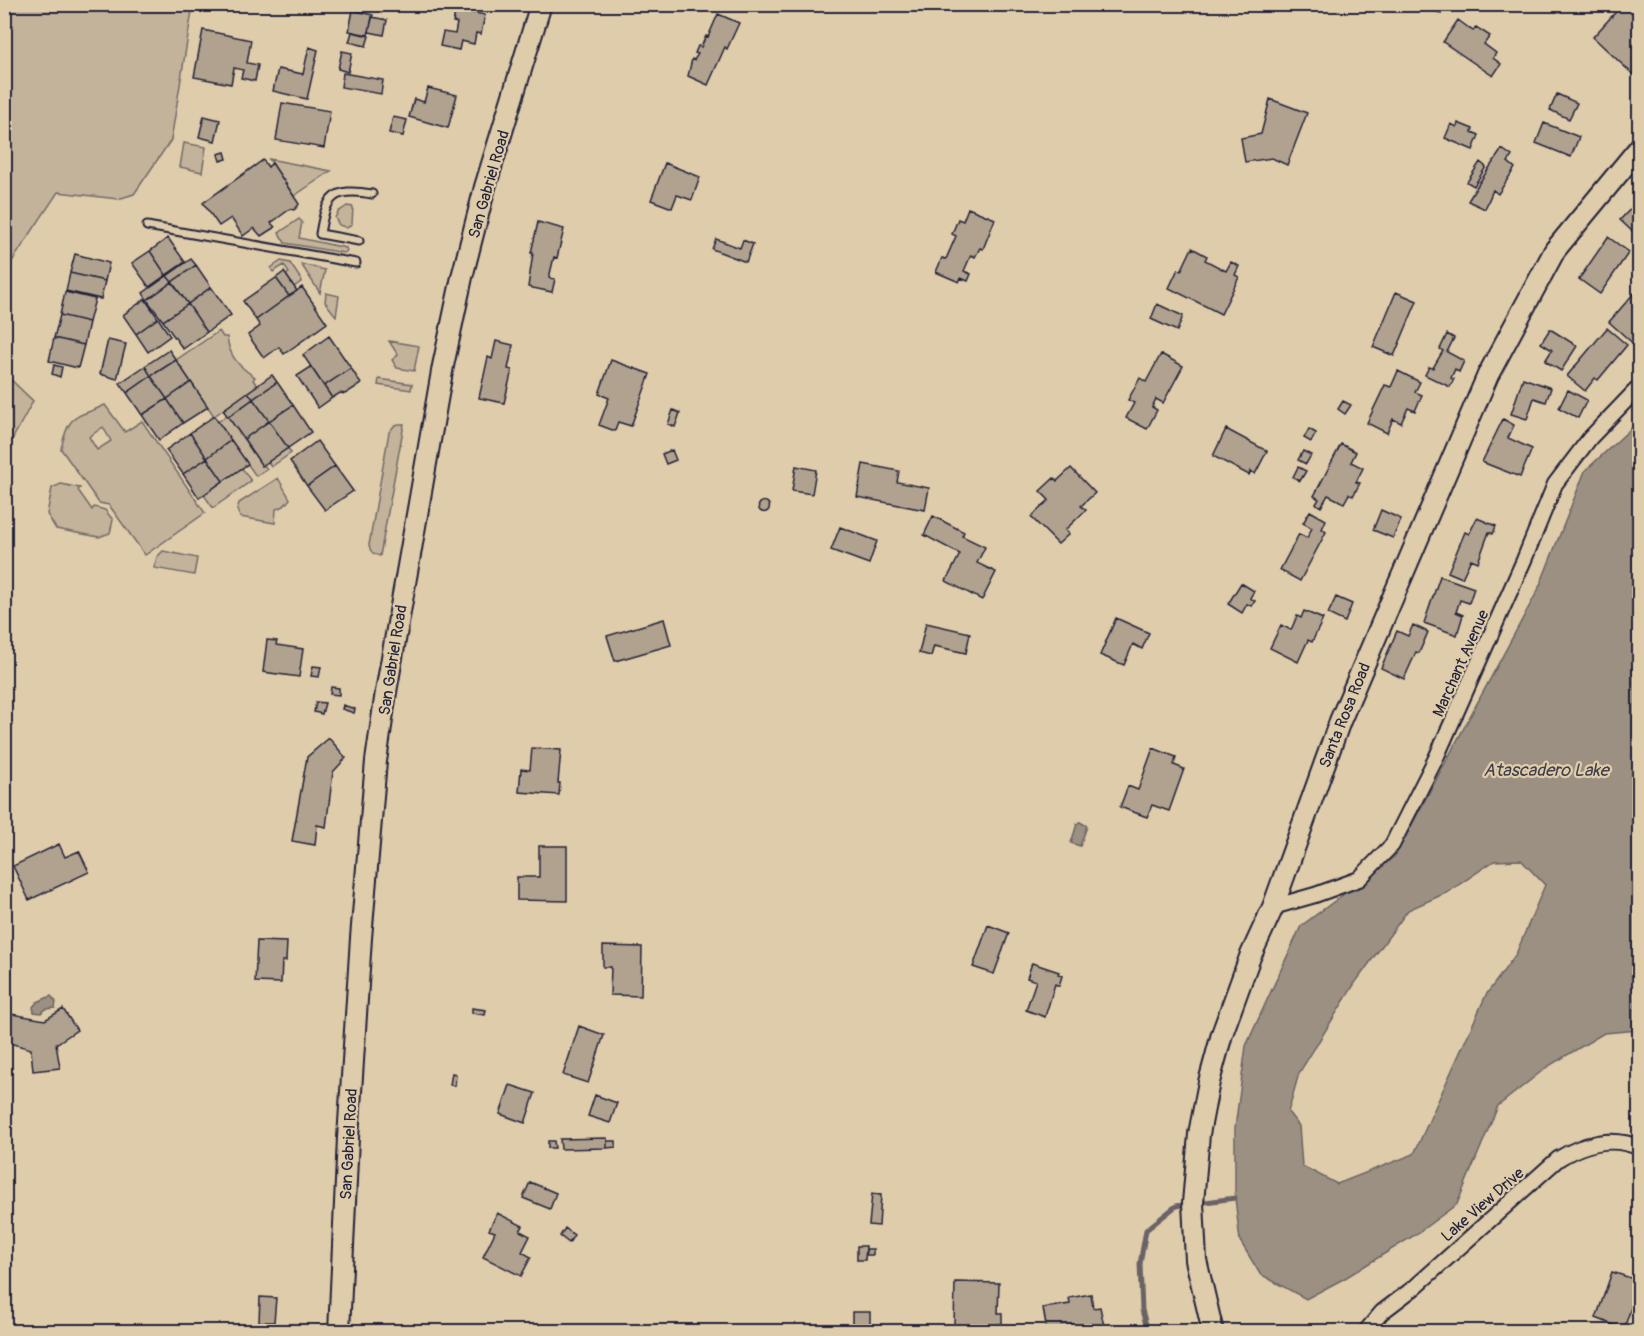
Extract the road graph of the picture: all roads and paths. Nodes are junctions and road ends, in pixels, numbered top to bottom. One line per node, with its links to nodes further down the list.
1 (541, 4): 10 (street, San Gabriel Road)
2 (1640, 147): 8 (street, Santa Rosa Road)
3 (372, 194): 5 (lane)
4 (147, 226): 6 (lane)
5 (360, 241)
6 (356, 263)
7 (1640, 386): 8 (street, Marchant Avenue)
8 (1273, 907): 11 (street, Santa Rosa Road)
9 (1640, 1148): 12 (street, Lake View Drive)
10 (339, 1332)
11 (1213, 1332)
12 (1365, 1332)

